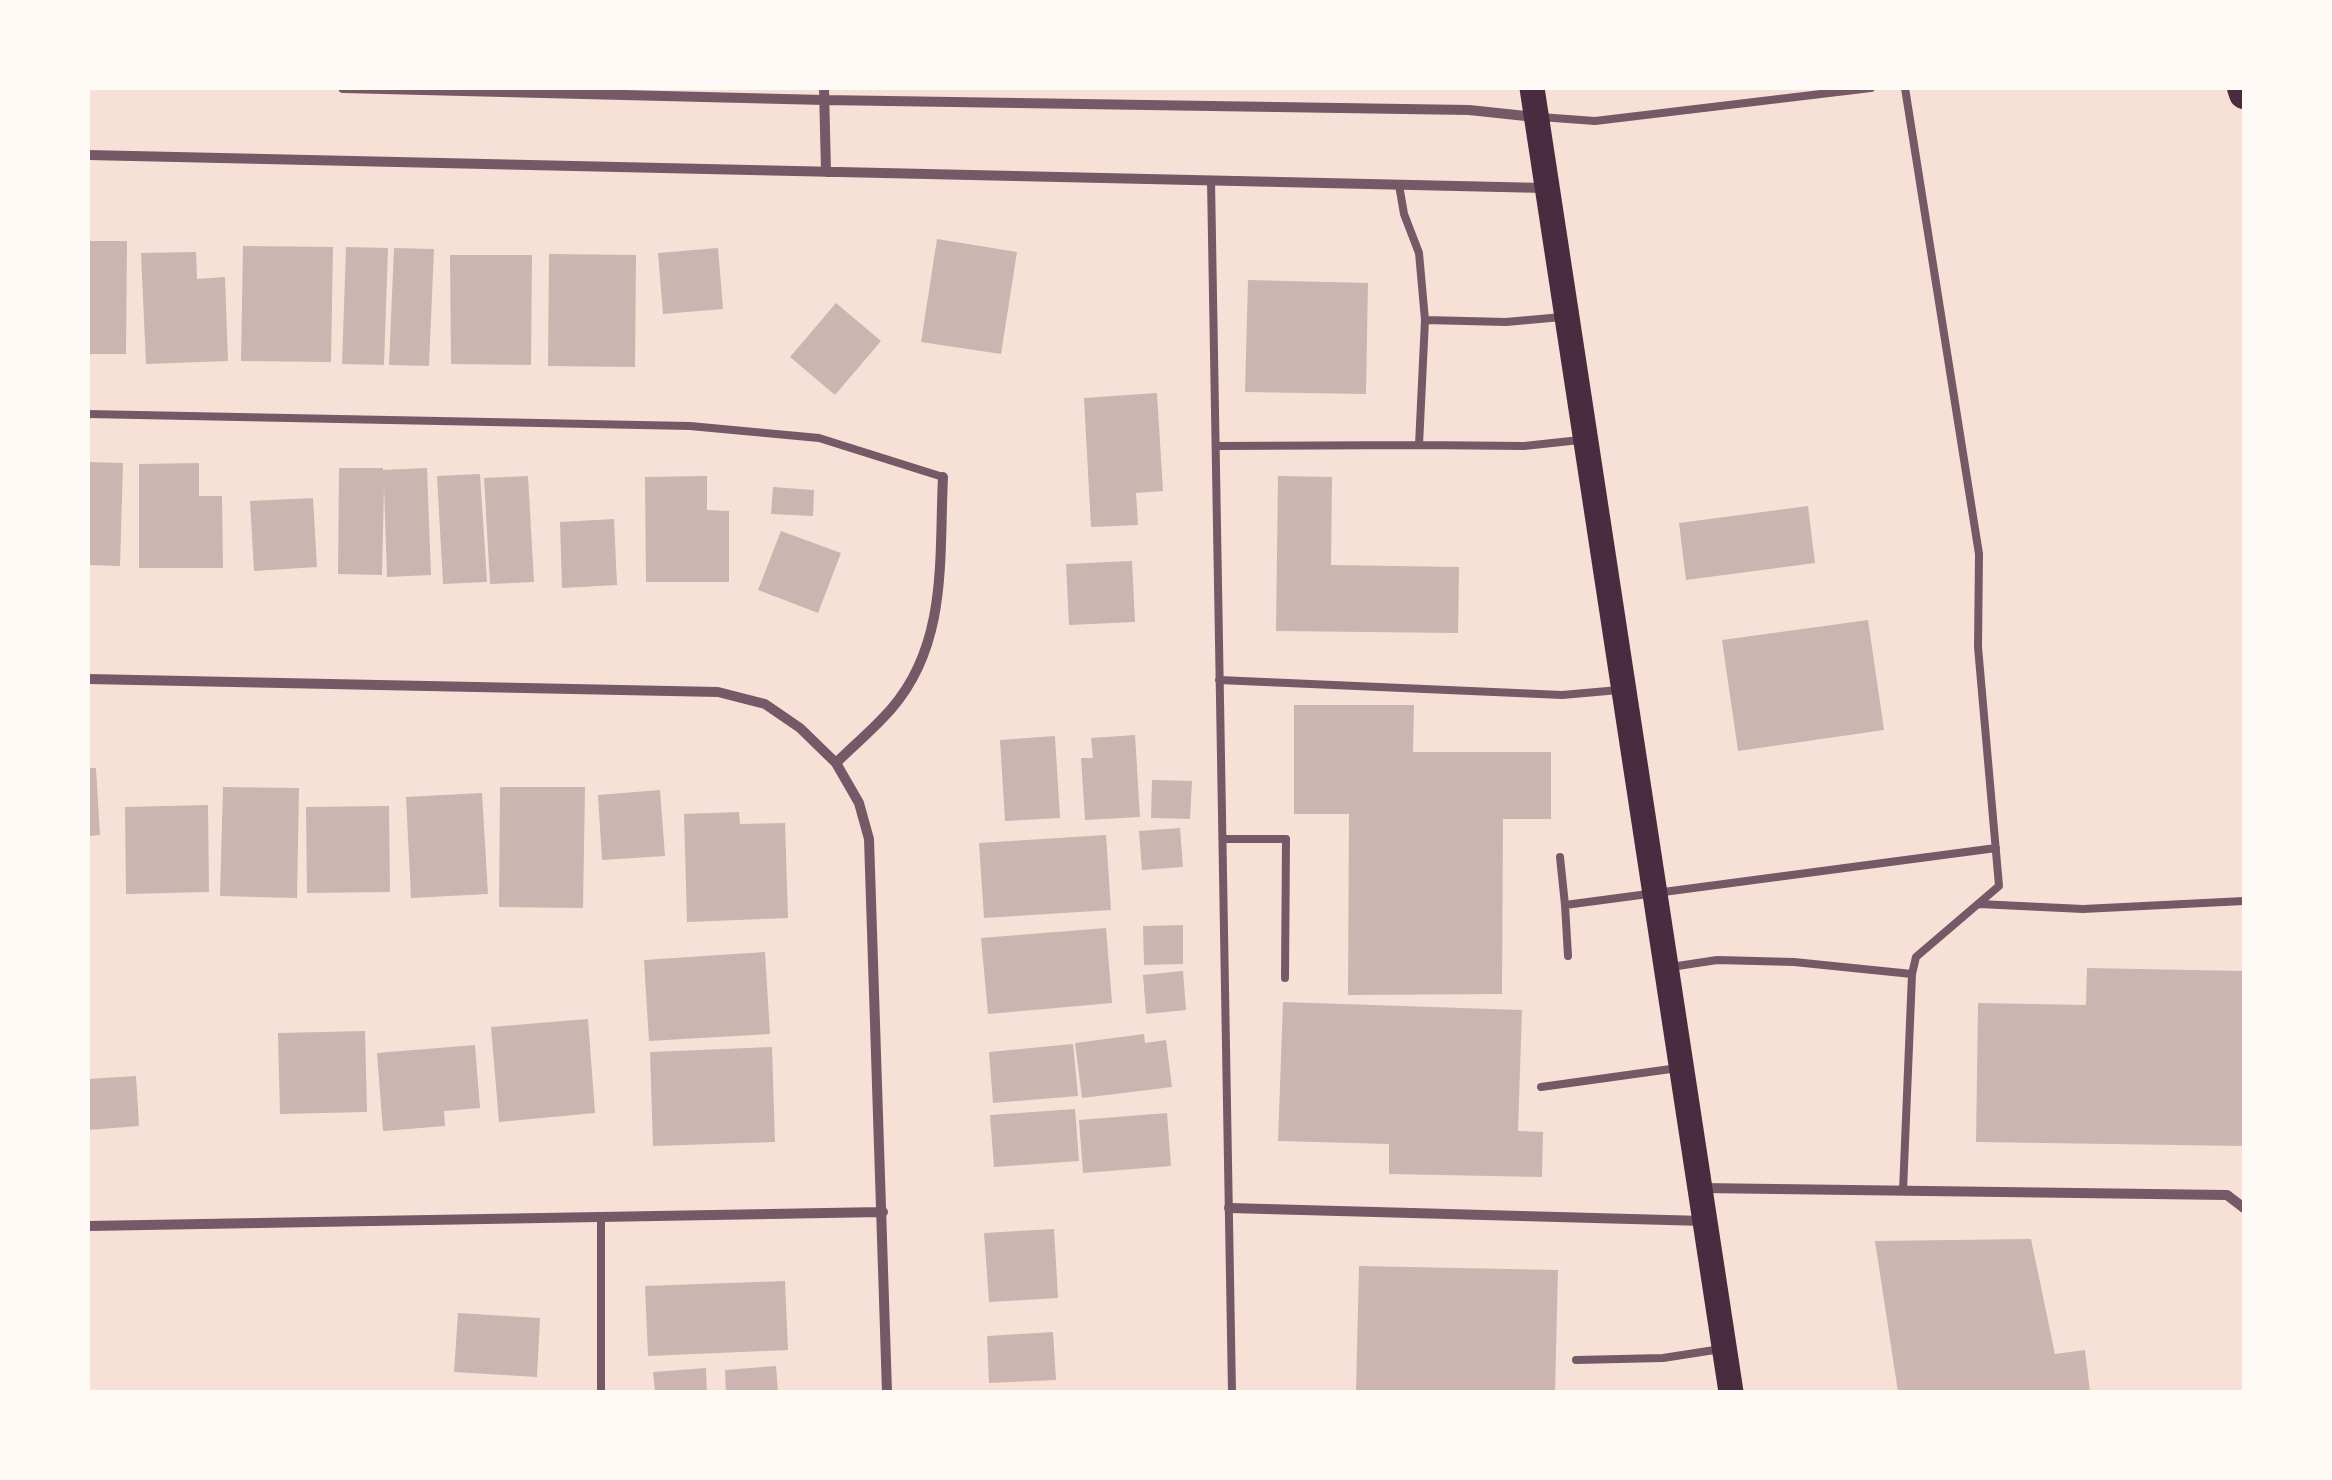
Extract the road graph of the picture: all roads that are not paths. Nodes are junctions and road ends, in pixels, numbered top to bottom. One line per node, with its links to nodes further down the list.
1 (342, 88): 5 (street)
2 (1532, 88): 9 (main road)
3 (1871, 88): 9 (lane)
4 (1905, 88): 27 (lane)
5 (447, 89): 6 (street)
6 (571, 91): 7 (street)
7 (695, 92): 8 (street)
8 (824, 94): 9 (street); 11 (street)
9 (1536, 117): 14 (main road)
10 (88, 155): 11 (street)
11 (826, 172): 12 (street)
12 (1211, 180): 13 (street); 19 (lane)
13 (1398, 185): 14 (street); 16 (lane)
14 (1546, 188): 15 (main road)
15 (1566, 317): 16 (lane); 18 (main road)
16 (1425, 320): 20 (lane)
17 (88, 414): 21 (lane)
18 (1585, 440): 20 (lane); 24 (main road)
19 (1216, 446): 20 (lane); 23 (lane)
20 (1420, 446)
21 (943, 477): 25 (street)
22 (88, 679): 25 (street)
23 (1220, 680): 24 (lane); 26 (lane)
24 (1624, 690): 29 (main road)
25 (836, 763): 43 (street)
26 (1223, 838): 36 (lane); 41 (lane)
27 (1996, 848): 29 (lane); 31 (lane)
28 (1560, 857): 32 (lane)
29 (1655, 894): 32 (lane); 34 (main road)
30 (2244, 900): 31 (lane)
31 (1979, 904): 35 (lane)
32 (1565, 905): 33 (lane)
33 (1568, 956)
34 (1667, 968): 35 (lane); 37 (main road)
35 (1912, 974): 40 (lane)
36 (1285, 978)
37 (1682, 1067): 38 (lane); 39 (main road)
38 (1541, 1087)
39 (1701, 1188): 40 (street); 45 (main road)
40 (1903, 1191): 42 (street)
41 (1229, 1208): 45 (street); 51 (lane)
42 (2244, 1208)
43 (883, 1212): 44 (street); 50 (street)
44 (601, 1217): 46 (street); 49 (lane)
45 (1706, 1221): 47 (main road)
46 (88, 1226)
47 (1724, 1349): 48 (lane); 52 (main road)
48 (1576, 1360)
49 (601, 1392)
50 (887, 1392)
51 (1232, 1392)
52 (1731, 1392)

